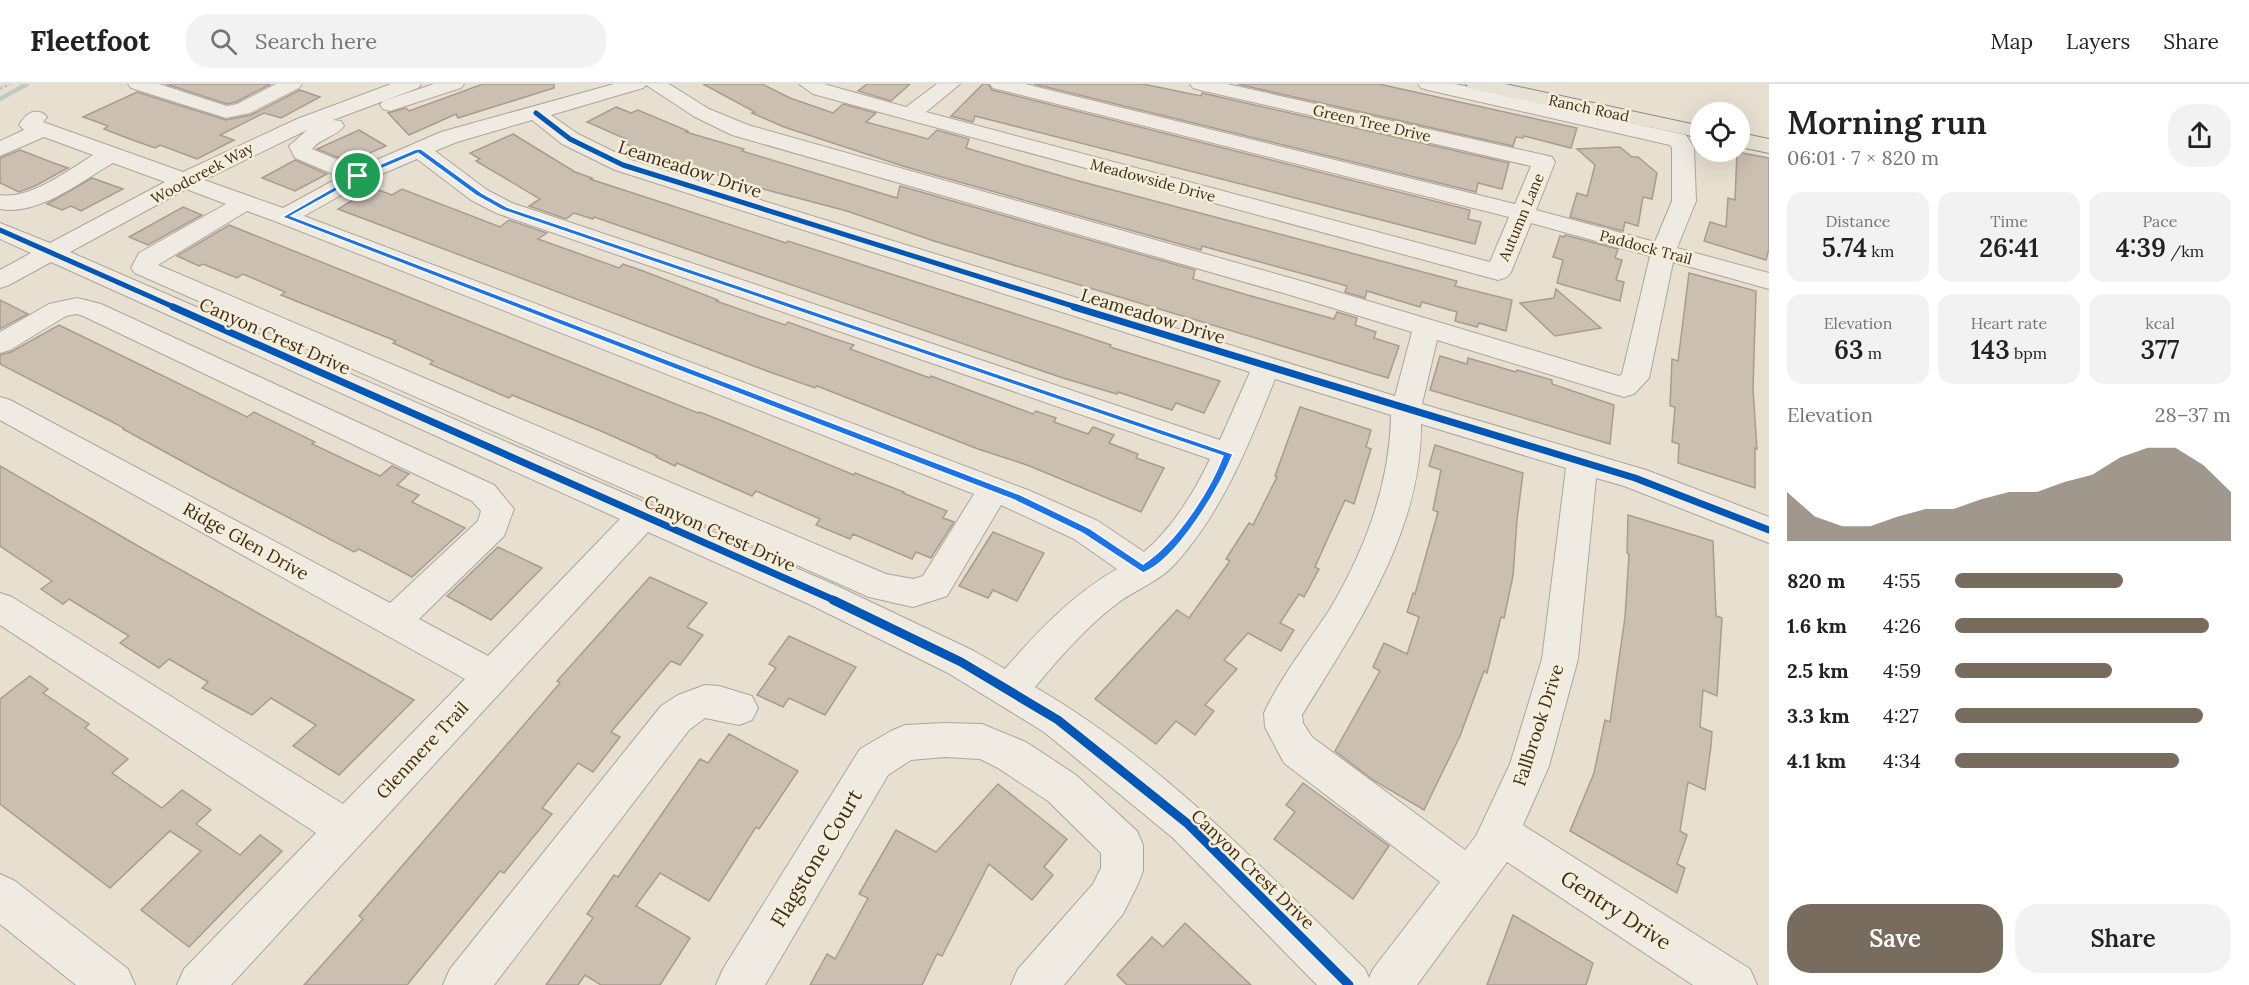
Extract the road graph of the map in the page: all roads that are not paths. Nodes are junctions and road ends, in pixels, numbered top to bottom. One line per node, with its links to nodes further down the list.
1 (138, 84): 2 (street)
2 (292, 84)
3 (348, 84): 16 (street)
4 (411, 84): 16 (street, Woodcreek Way)
5 (453, 84): 29 (street)
6 (636, 84): 17 (street)
7 (656, 84): 41 (street)
8 (809, 84): 18 (street, Meadowside Drive)
9 (950, 84): 18 (street)
10 (1000, 84): 33 (street, Paddock Trail)
11 (1200, 84): 28 (street, Green Tree Drive)
12 (1428, 84): 36 (street)
13 (1476, 84): 20 (main road, Ranch Road)
14 (1530, 84): 15 (main road, Ranch Road)
15 (1558, 87): 19 (main road, Ranch Road)
16 (371, 97): 30 (street, Woodcreek Way)
17 (536, 112): 26 (street); 43 (street, Leameadow Drive)
18 (910, 114): 38 (street, Meadowside Drive)
19 (1690, 117)
20 (1690, 130)
21 (1750, 130): 22 (main road)
22 (1769, 134)
23 (1750, 142): 24 (main road)
24 (1769, 146)
25 (0, 149): 27 (street)
26 (419, 150): 29 (street); 46 (street)
27 (110, 155): 30 (street); 31 (street)
28 (1544, 162): 33 (street, Autumn Lane)
29 (358, 176): 34 (street)
30 (186, 180): 32 (street); 37 (street, Woodcreek Way)
31 (0, 202)
32 (246, 202): 34 (street); 48 (street)
33 (1522, 213): 36 (street, Paddock Trail); 38 (street, Autumn Lane)
34 (285, 217): 48 (street)
35 (0, 230): 37 (street, Canyon Crest Drive)
36 (1663, 252): 40 (street, Paddock Trail); 41 (street)
37 (51, 253): 39 (street, Woodcreek Way); 49 (street, Canyon Crest Drive)
38 (1498, 272)
39 (0, 280)
40 (1769, 281)
41 (1426, 329): 45 (street)
42 (0, 344): 53 (street)
43 (1266, 367): 45 (street, Leameadow Drive); 46 (street)
44 (0, 407): 53 (street, Ridge Glen Drive)
45 (1406, 408): 47 (street, Leameadow Drive); 59 (street)
46 (1228, 454): 51 (street)
47 (1582, 463): 50 (street, Leameadow Drive); 58 (street, Fallbrook Drive)
48 (994, 489): 51 (street)
49 (644, 516): 54 (street, Glenmere Trail); 55 (street, Canyon Crest Drive)
50 (1769, 530)
51 (1143, 569): 55 (street)
52 (0, 608): 57 (street)
53 (394, 621): 54 (street, Ridge Glen Drive)
54 (492, 676): 57 (street, Glenmere Trail)
55 (1009, 691): 66 (street, Canyon Crest Drive)
56 (739, 708): 63 (street)
57 (347, 830): 62 (street, Glenmere Trail)
58 (1499, 833): 59 (street, Fallbrook Drive); 68 (street, Gentry Drive)
59 (1470, 879): 67 (street, Fallbrook Drive)
60 (0, 896): 61 (street)
61 (112, 985)
62 (200, 985)
63 (466, 985)
64 (739, 985): 65 (street, Flagstone Court)
65 (1034, 985)
66 (1349, 985)
67 (1389, 985)
68 (1734, 985)

